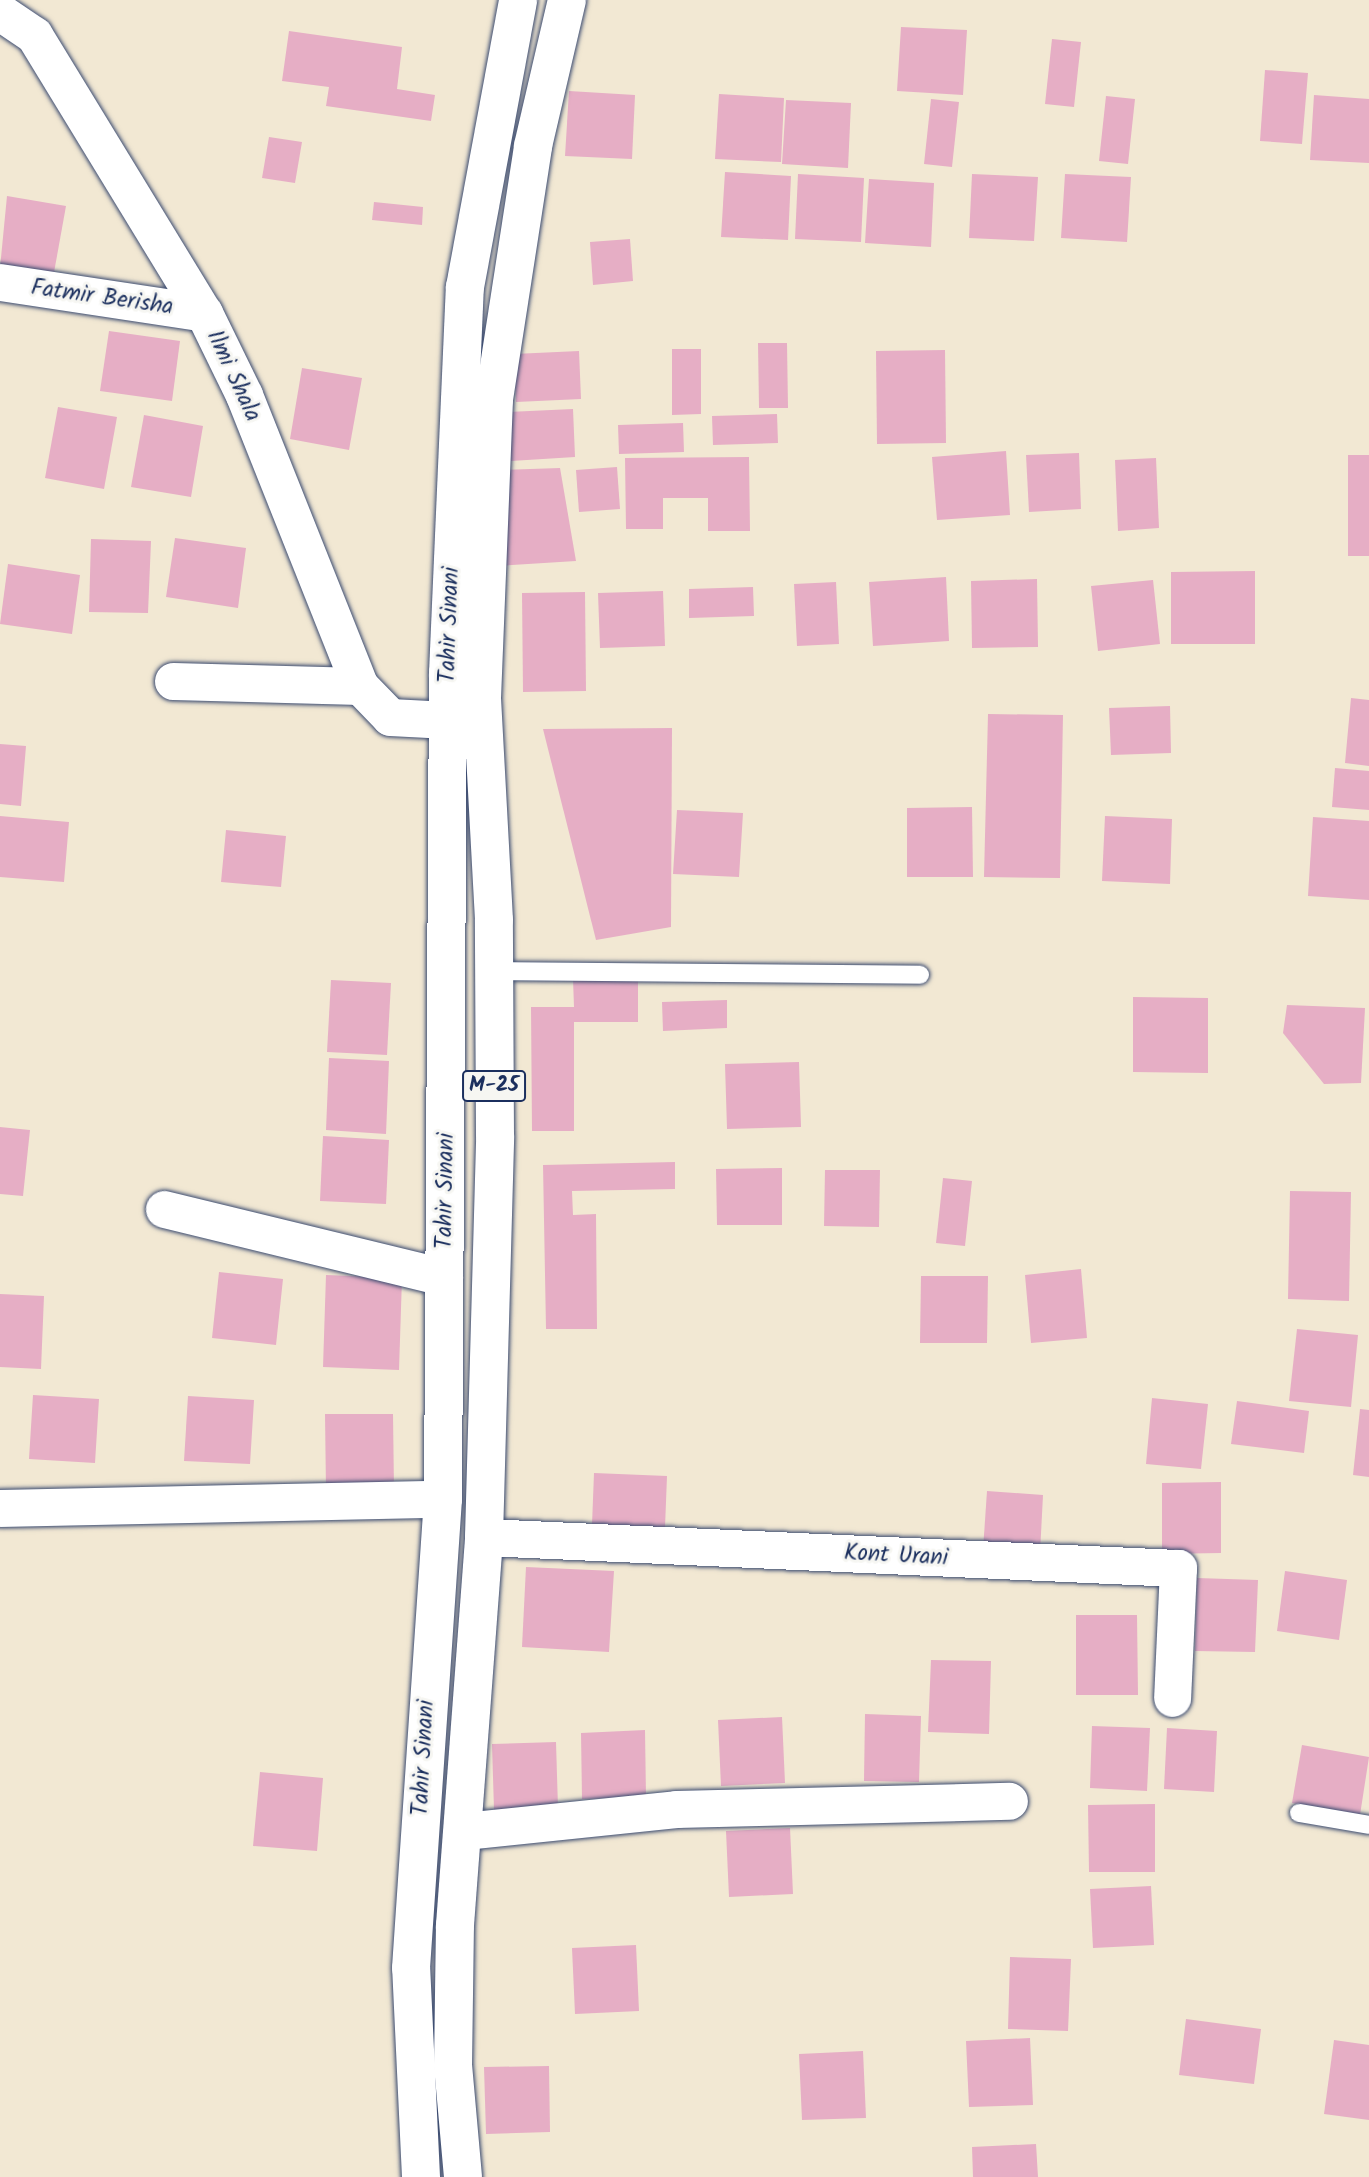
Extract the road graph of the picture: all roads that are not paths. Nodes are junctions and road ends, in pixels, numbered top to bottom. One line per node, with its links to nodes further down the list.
1 (518, 0): 8 (main road, Tahir Sinani / M-25)
2 (567, 0): 9 (main road, Tahir Sinani / M-25)
3 (0, 12): 5 (street, Ilmi Shala)
4 (0, 282): 5 (street, Fatmir Berisha)
5 (204, 313): 7 (street, Ilmi Shala)
6 (173, 681): 7 (street)
7 (360, 686): 8 (street, Ilmi Shala)
8 (448, 720): 12 (main road, Tahir Sinani / M-25)
9 (492, 971): 10 (lane); 15 (main road, Tahir Sinani / M-25)
10 (920, 975)
11 (164, 1209): 12 (street)
12 (444, 1277): 13 (main road, Tahir Sinani / M-25)
13 (443, 1499): 14 (street); 21 (main road, Tahir Sinani / M-25)
14 (0, 1507)
15 (484, 1537): 16 (street, Kont Urani); 20 (main road, Tahir Sinani / M-25)
16 (1172, 1698)
17 (1009, 1801): 20 (street, Tahir Sinani)
18 (1299, 1813): 19 (lane)
19 (1369, 1825)
20 (464, 1831): 22 (main road, Tahir Sinani / M-25)
21 (421, 2177)
22 (463, 2177)

